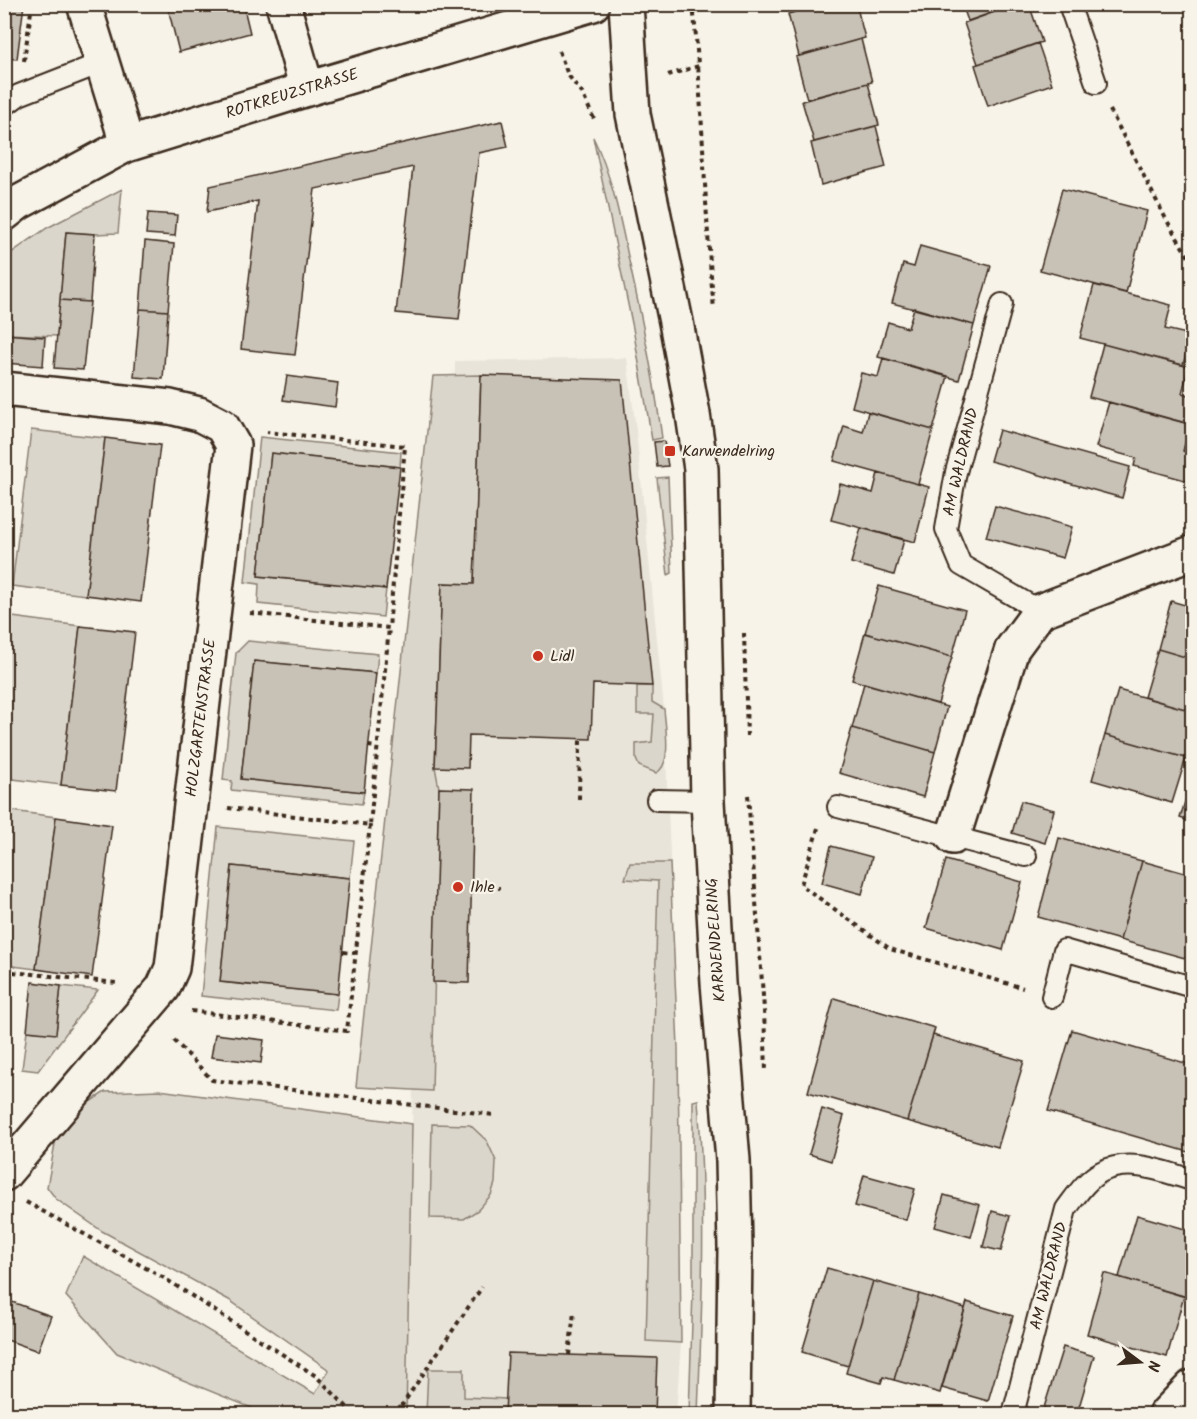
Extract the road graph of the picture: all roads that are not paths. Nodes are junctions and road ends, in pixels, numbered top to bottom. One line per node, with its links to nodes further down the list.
1 (84, 4): 6 (street)
2 (283, 4): 8 (street)
3 (593, 4): 8 (street, ROTKREUZSTRASSE)
4 (626, 4): 17 (street, KARWENDELRING)
5 (1069, 4): 7 (lane)
6 (102, 63): 9 (lane); 10 (street)
7 (1096, 83)
8 (307, 89): 10 (street, ROTKREUZSTRASSE)
9 (12, 101)
10 (126, 145): 11 (street, ROTKREUZSTRASSE)
11 (4, 214)
12 (1002, 304): 15 (lane, AM WALDRAND)
13 (4, 389): 23 (street, HOLZGARTENSTRASSE)
14 (1192, 553): 15 (street)
15 (1040, 610): 19 (street)
16 (657, 800): 17 (lane)
17 (708, 801): 26 (street, KARWENDELRING)
18 (838, 807): 19 (lane)
19 (953, 837): 20 (lane)
20 (1026, 856)
21 (1192, 987): 22 (lane)
22 (1052, 997)
23 (4, 1174)
24 (1192, 1180): 27 (lane, AM WALDRAND)
25 (1192, 1387): 28 (street)
26 (738, 1414)
27 (1013, 1414)
28 (1166, 1414)

